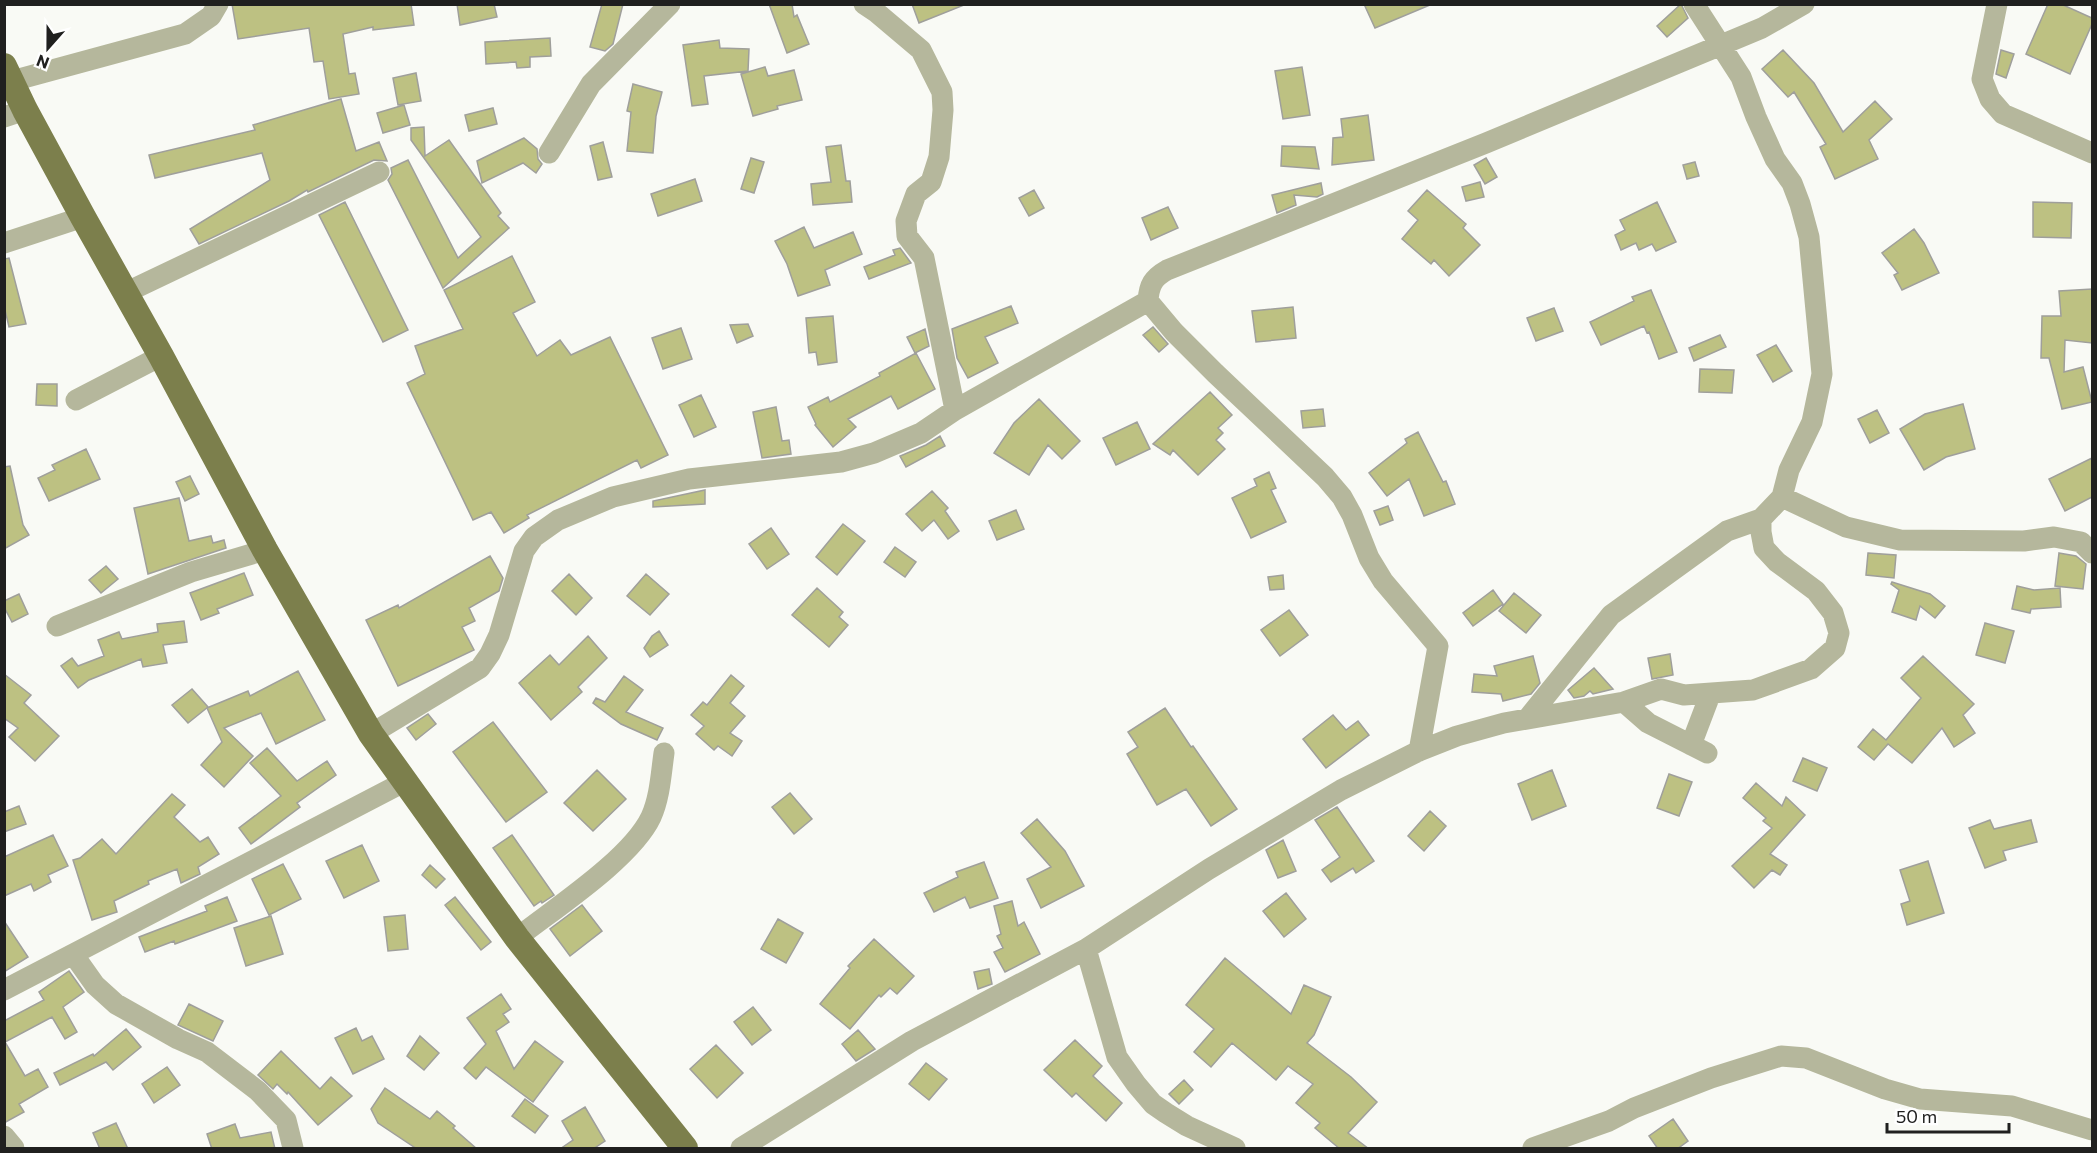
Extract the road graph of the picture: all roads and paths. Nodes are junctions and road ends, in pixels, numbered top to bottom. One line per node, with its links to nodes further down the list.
1 (218, 4): 8 (street)
2 (670, 4): 10 (street)
3 (864, 4): 19 (street)
4 (1694, 4): 7 (street)
5 (1804, 4): 7 (street)
6 (1998, 4): 11 (street)
7 (1721, 44): 16 (street); 20 (street)
8 (8, 74): 9 (main road)
9 (15, 113): 13 (main road)
10 (549, 153)
11 (2092, 153)
12 (379, 172): 15 (street)
13 (83, 217): 14 (street); 15 (main road)
14 (4, 243)
15 (125, 293): 17 (main road)
16 (1148, 301): 19 (street); 29 (street)
17 (161, 356): 18 (street); 22 (main road)
18 (76, 400)
19 (955, 410): 28 (street)
20 (1782, 496): 21 (street); 23 (street)
21 (1761, 519): 25 (street); 27 (street)
22 (265, 550): 24 (street); 28 (main road)
23 (2092, 553)
24 (57, 626)
25 (1710, 694): 26 (street); 26 (street)
26 (1624, 702): 27 (street)
27 (1528, 718): 29 (street)
28 (371, 734): 31 (main road)
29 (1419, 751): 33 (street)
30 (664, 753): 32 (street)
31 (404, 782): 32 (main road); 34 (street)
32 (517, 938): 40 (main road)
33 (1086, 949): 41 (street); 42 (street)
34 (73, 954): 35 (street); 39 (street)
35 (4, 990)
36 (2092, 1130): 43 (street)
37 (4, 1136): 38 (street)
38 (14, 1149)
39 (293, 1149)
40 (685, 1149)
41 (741, 1149)
42 (1235, 1149)
43 (1533, 1149)

